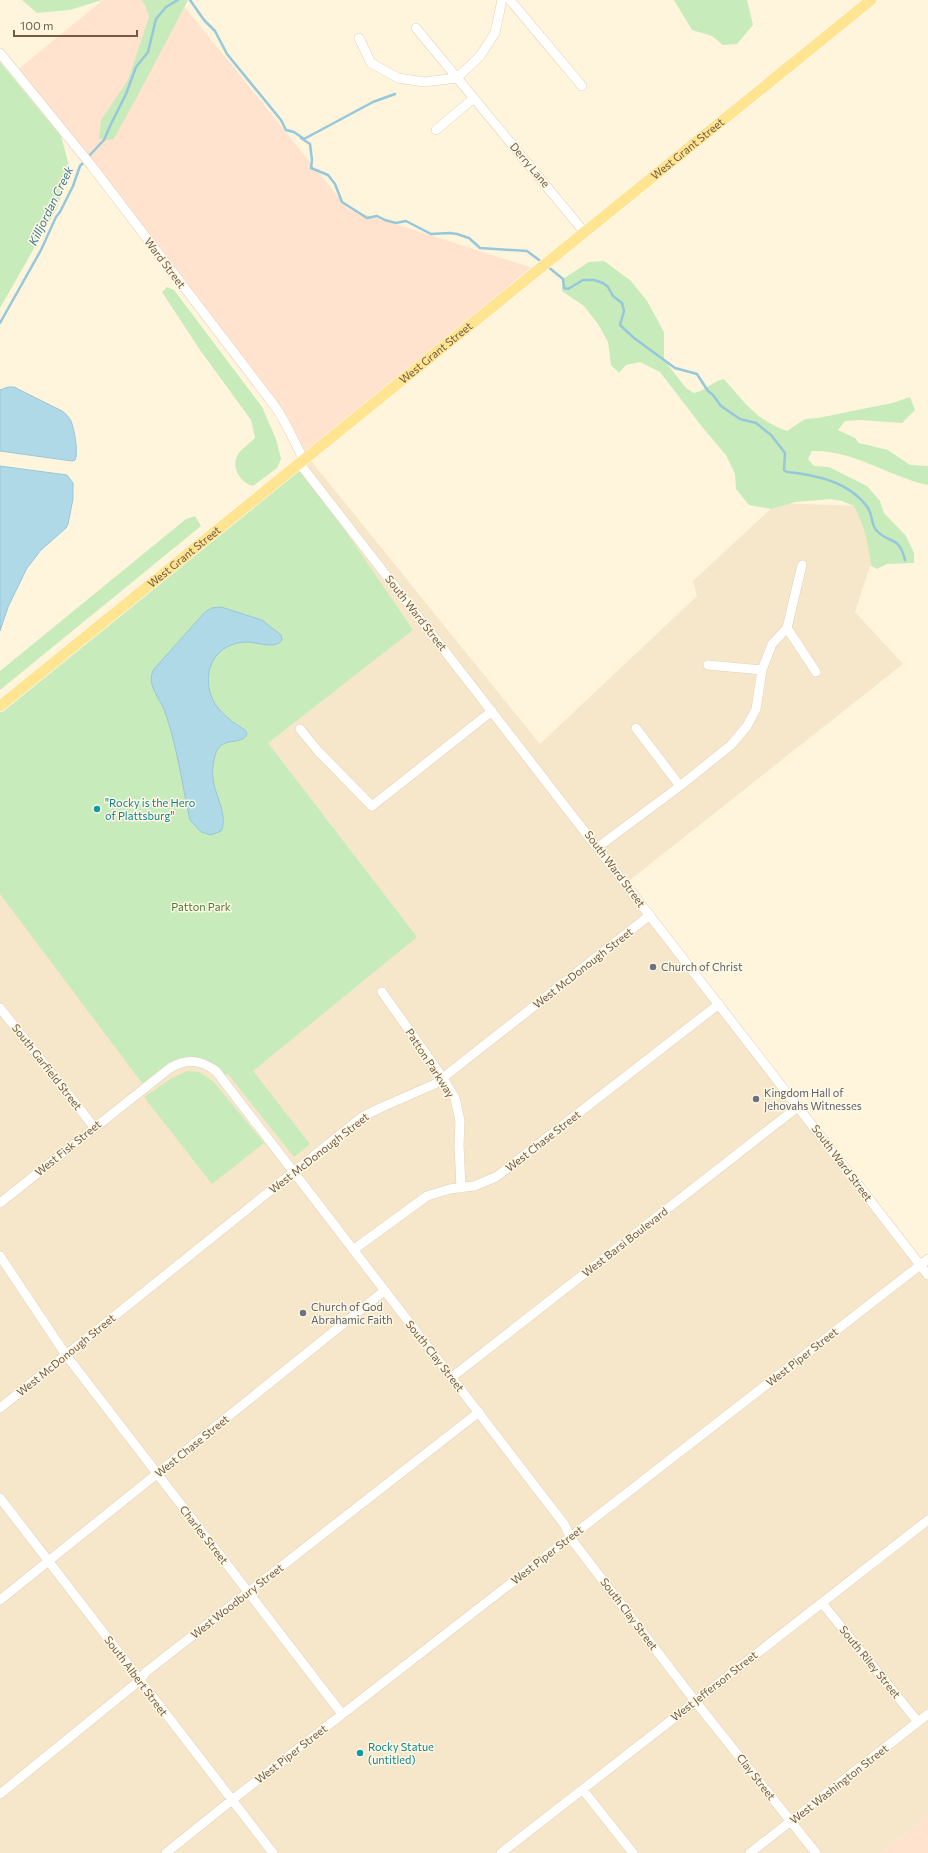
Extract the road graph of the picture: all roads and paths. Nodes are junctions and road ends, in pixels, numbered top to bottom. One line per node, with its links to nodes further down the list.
1 (502, 0): 7 (street)
2 (510, 0): 8 (street)
3 (871, 0): 11 (main road, West Grant Street)
4 (416, 28): 7 (street, Derry Lane)
5 (359, 38): 7 (street)
6 (0, 53): 12 (street, Ward Street)
7 (457, 78): 9 (street, Derry Lane)
8 (582, 86)
9 (474, 98): 10 (street); 11 (street, Derry Lane)
10 (436, 130)
11 (585, 233): 12 (main road, West Grant Street)
12 (302, 462): 18 (main road, West Grant Street); 19 (street, South Ward Street)
13 (802, 565): 14 (street)
14 (787, 628): 16 (street); 17 (street)
15 (708, 665): 16 (street)
16 (762, 670): 22 (street)
17 (816, 672)
18 (0, 706)
19 (492, 711): 21 (street); 23 (street, South Ward Street)
20 (636, 728): 22 (street)
21 (300, 729)
22 (680, 786): 23 (street)
23 (598, 847): 24 (street, South Ward Street)
24 (650, 915): 26 (street, South Ward Street); 28 (street, West McDonough Street)
25 (382, 992): 28 (street, Patton Parkway)
26 (720, 1004): 30 (street, South Ward Street); 33 (street, West Chase Street)
27 (0, 1008): 31 (street, South Garfield Street)
28 (443, 1078): 32 (street, West McDonough Street); 33 (street, Patton Parkway)
29 (151, 1083): 31 (street, West Fisk Street); 32 (street, South Clay Street)
30 (799, 1106): 38 (street, South Ward Street); 42 (street, West Barsi Boulevard)
31 (94, 1127): 34 (street, West Fisk Street)
32 (294, 1172): 35 (street, South Clay Street); 41 (street, West McDonough Street)
33 (461, 1188): 35 (street, West Chase Street)
34 (0, 1203)
35 (353, 1250): 40 (street, South Clay Street)
36 (0, 1256): 41 (street, Charles Street)
37 (928, 1259): 38 (street, West Piper Street)
38 (920, 1265): 39 (street, South Ward Street); 48 (street, West Piper Street)
39 (928, 1275)
40 (384, 1291): 42 (street, South Clay Street); 45 (street, West Chase Street)
41 (66, 1355): 43 (street, West McDonough Street); 45 (street, Charles Street)
42 (452, 1377): 44 (street, South Clay Street)
43 (0, 1408)
44 (479, 1412): 48 (street, South Clay Street); 50 (street, West Woodbury Street)
45 (157, 1474): 49 (street, West Chase Street); 50 (street, Charles Street)
46 (0, 1498): 49 (street, South Albert Street)
47 (928, 1520): 52 (street, West Jefferson Street)
48 (571, 1537): 54 (street, South Clay Street); 55 (street, West Piper Street)
49 (49, 1561): 51 (street, West Chase Street); 53 (street, South Albert Street)
50 (249, 1592): 53 (street, West Woodbury Street); 55 (street, Charles Street)
51 (0, 1600)
52 (822, 1603): 54 (street, West Jefferson Street); 57 (street, South Riley Street)
53 (140, 1681): 59 (street, West Woodbury Street); 60 (street, South Albert Street)
54 (695, 1701): 58 (street, West Jefferson Street); 61 (street, Clay Street)
55 (342, 1714): 60 (street, West Piper Street)
56 (928, 1714): 57 (street, West Washington Street)
57 (918, 1722): 61 (street, West Washington Street)
58 (583, 1790): 64 (street, West Jefferson Street); 65 (street)
59 (0, 1794)
60 (232, 1800): 62 (street, West Piper Street); 63 (street, South Albert Street)
61 (791, 1821): 66 (street, West Washington Street); 67 (street, Clay Street)
62 (166, 1853)
63 (273, 1853)
64 (501, 1853)
65 (634, 1853)
66 (750, 1853)
67 (816, 1853)

